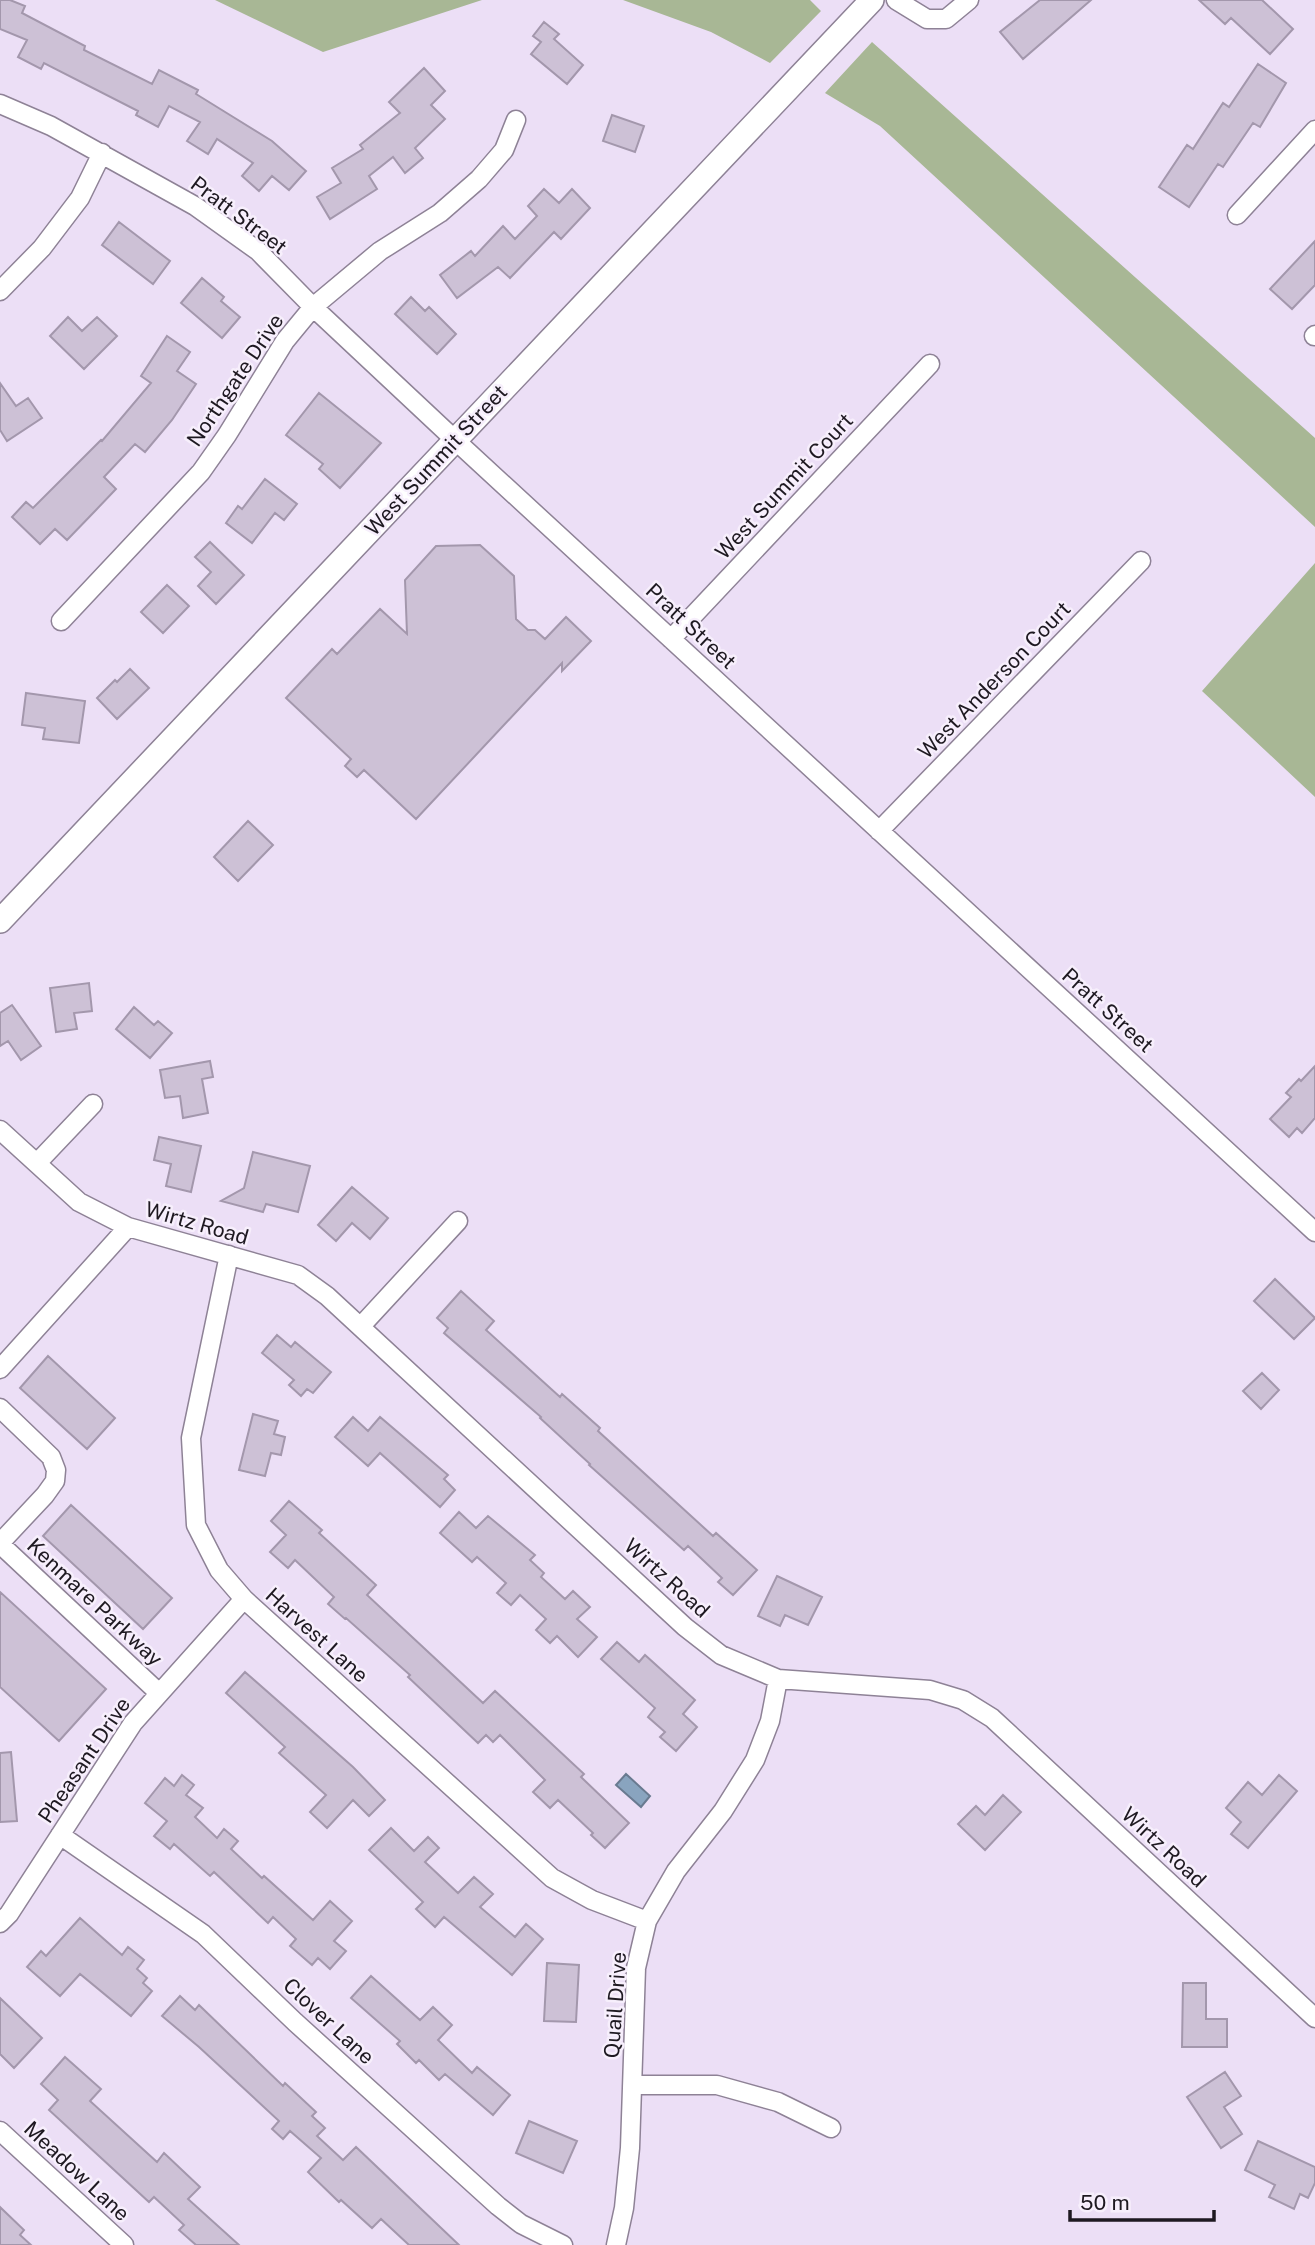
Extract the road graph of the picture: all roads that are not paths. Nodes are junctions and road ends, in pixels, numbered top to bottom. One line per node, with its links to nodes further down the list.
1 (872, 0): 12 (street, West Summit Street)
2 (896, 0): 3 (street)
3 (968, 0)
4 (0, 104): 7 (street, Pratt Street)
5 (516, 120): 10 (street, Northgate Drive)
6 (1315, 130): 8 (street)
7 (102, 153): 9 (street); 10 (street, Pratt Street)
8 (1237, 215)
9 (0, 291)
10 (313, 307): 12 (street, Pratt Street); 14 (street, Northgate Drive)
11 (930, 364): 15 (street, West Summit Court)
12 (455, 440): 15 (street, Pratt Street); 17 (street, West Summit Street)
13 (1141, 561): 16 (street, West Anderson Court)
14 (61, 621)
15 (671, 639): 16 (street, Pratt Street)
16 (879, 831): 22 (street, Pratt Street)
17 (0, 921)
18 (93, 1104): 20 (street)
19 (0, 1130): 20 (street, Wirtz Road)
20 (37, 1163): 23 (street, Wirtz Road)
21 (458, 1221): 25 (street)
22 (1311, 1222)
23 (128, 1227): 24 (street, Wirtz Road); 26 (street)
24 (229, 1255): 25 (street, Wirtz Road); 29 (street, Harvest Lane)
25 (361, 1326): 30 (street, Wirtz Road)
26 (0, 1369)
27 (0, 1408): 28 (street, Kenmare Parkway)
28 (0, 1543): 31 (street, Kenmare Parkway)
29 (244, 1600): 31 (street, Pheasant Drive); 33 (street, Harvest Lane)
30 (778, 1679): 33 (street, Quail Drive); 35 (street, Wirtz Road)
31 (159, 1693): 32 (street, Pheasant Drive)
32 (60, 1835): 34 (street, Pheasant Drive); 40 (street, Clover Lane)
33 (648, 1921): 36 (street, Quail Drive)
34 (0, 1923)
35 (1315, 2018)
36 (632, 2085): 37 (street); 41 (street, Quail Drive)
37 (831, 2128)
38 (0, 2132): 39 (street, Meadow Lane)
39 (124, 2245)
40 (564, 2245)
41 (616, 2245)

